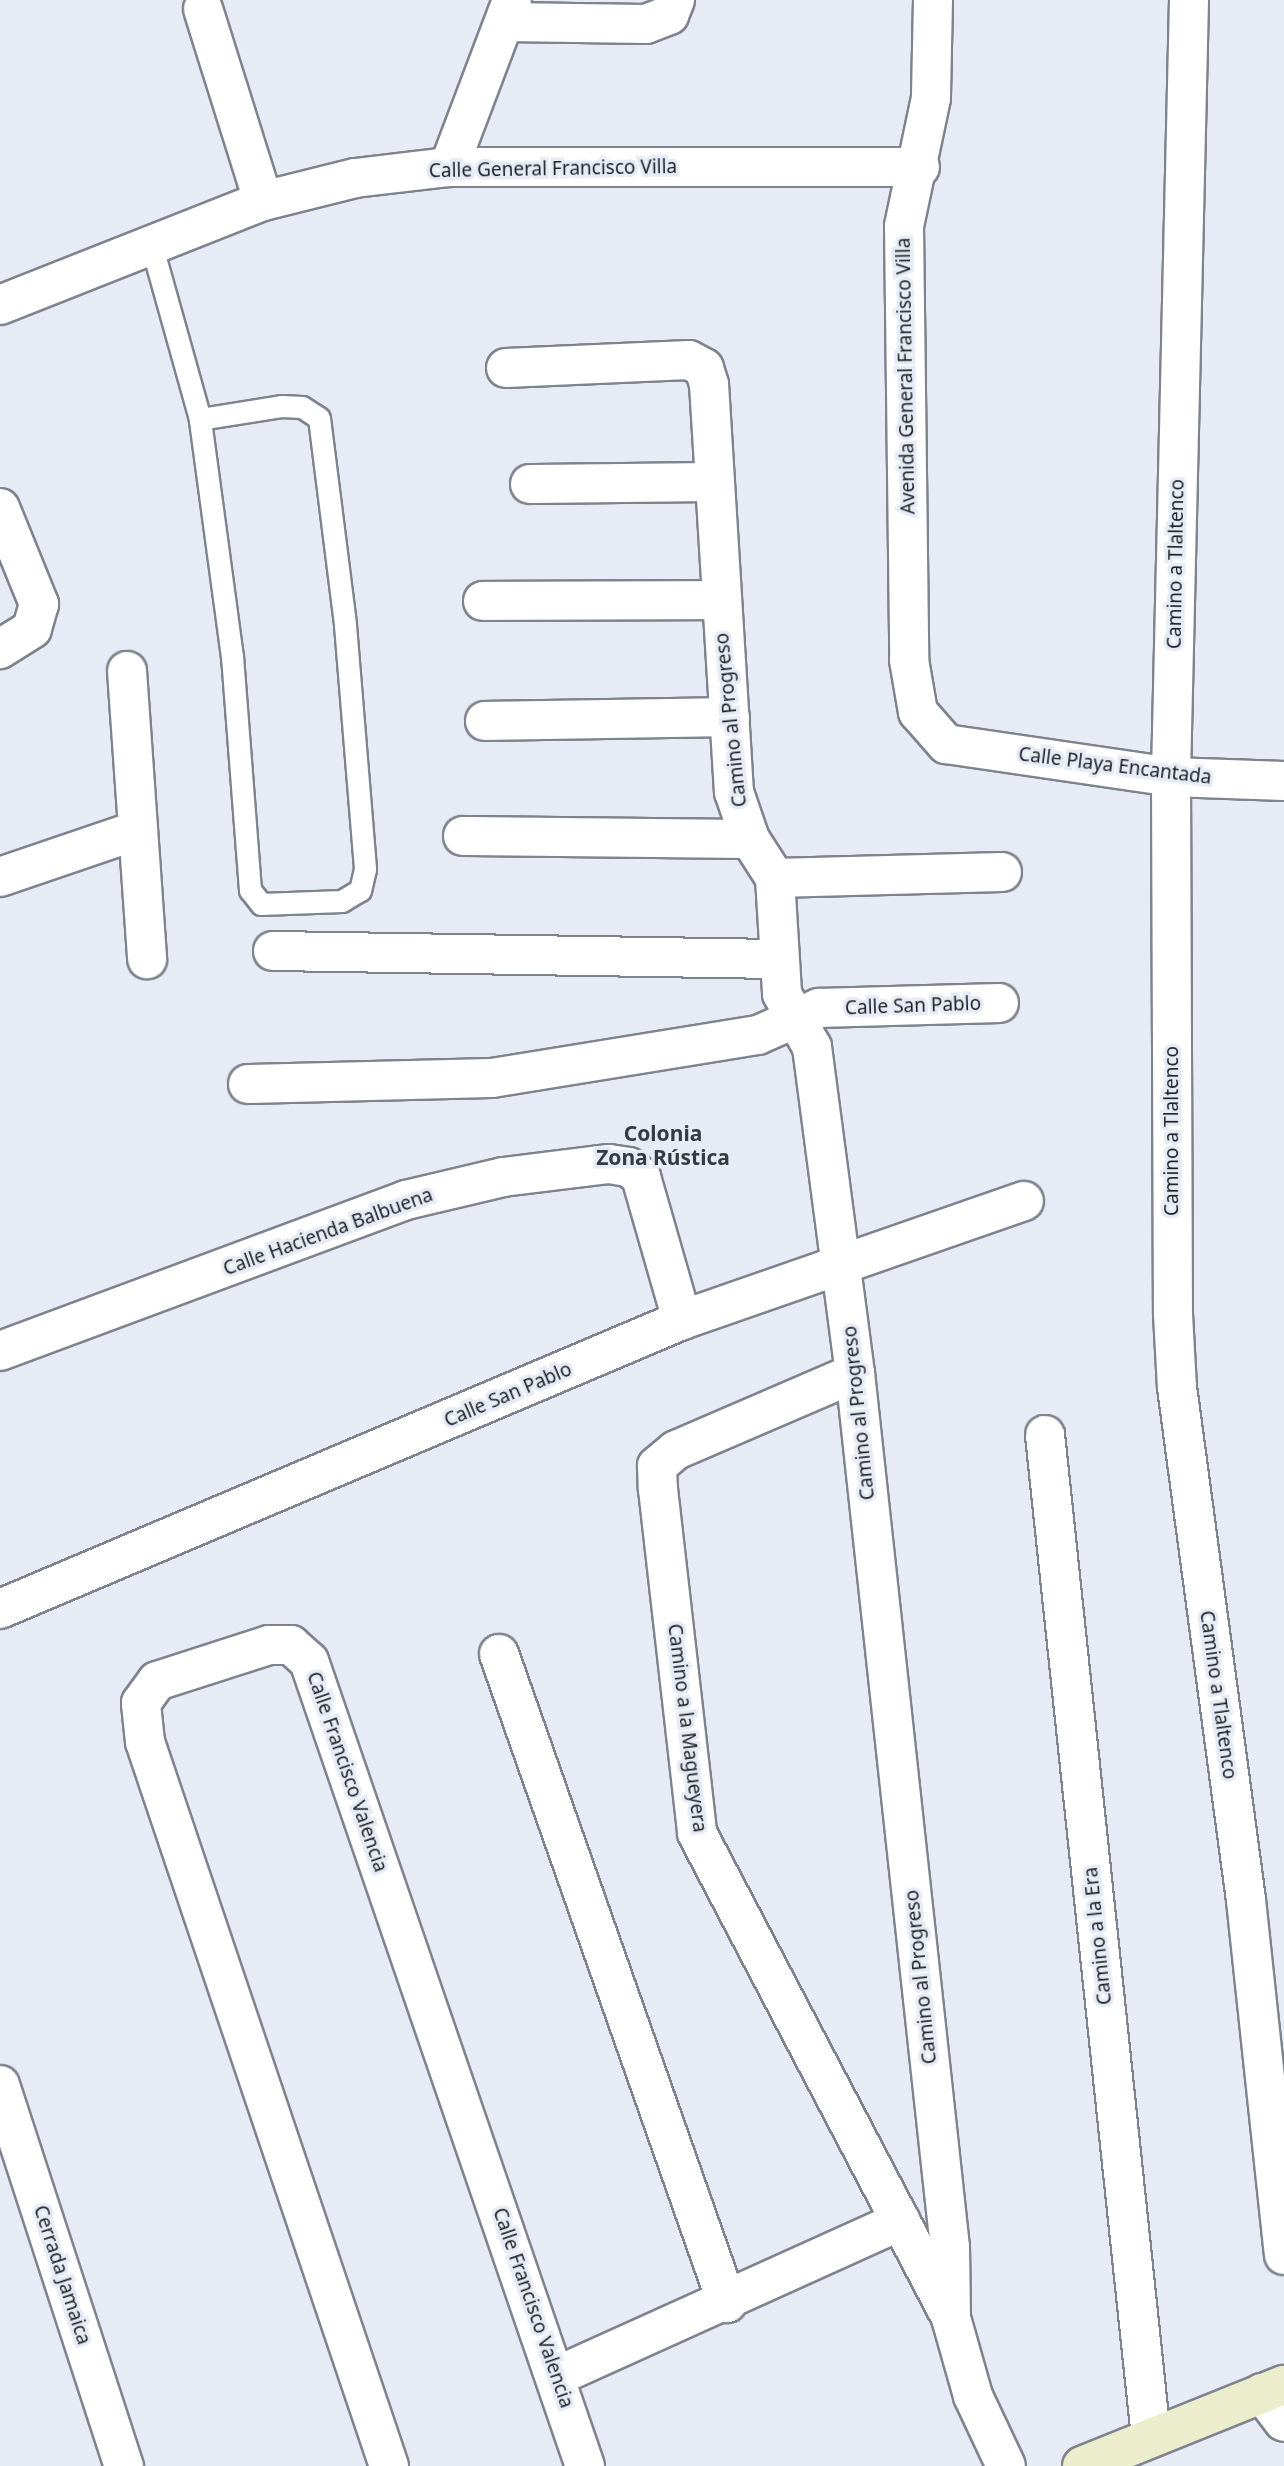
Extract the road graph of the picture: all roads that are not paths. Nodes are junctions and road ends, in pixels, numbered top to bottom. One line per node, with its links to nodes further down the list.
1 (675, 0): 5 (street)
2 (933, 0): 7 (street, Avenida General Francisco Villa)
3 (1188, 0): 23 (street, Camino a Tlaltenco)
4 (203, 9): 8 (street)
5 (509, 11): 6 (street)
6 (449, 167): 7 (street, Calle General Francisco Villa); 8 (street, Calle General Francisco Villa)
7 (920, 167): 22 (street, Avenida General Francisco Villa)
8 (263, 201): 9 (street, Calle General Francisco Villa)
9 (152, 247): 10 (street, Calle General Francisco Villa); 12 (lane)
10 (0, 305)
11 (506, 368): 13 (street, Camino al Progreso)
12 (200, 419): 12 (lane)
13 (715, 482): 14 (street); 16 (street, Camino al Progreso)
14 (530, 484)
15 (0, 508): 18 (street)
16 (719, 600): 17 (street); 20 (street, Camino al Progreso)
17 (483, 601)
18 (0, 649)
19 (127, 671): 25 (street)
20 (730, 717): 21 (street); 27 (street, Camino al Progreso)
21 (485, 720)
22 (946, 744): 23 (street, Calle Playa Encantada)
23 (1171, 777): 24 (street, Calle Playa Encantada); 47 (street, Camino a Tlaltenco)
24 (1284, 780)
25 (135, 831): 29 (street); 32 (street)
26 (463, 836): 27 (street)
27 (750, 839): 30 (street, Camino al Progreso)
28 (1002, 872): 30 (street)
29 (0, 877)
30 (775, 878): 33 (street, Camino al Progreso)
31 (273, 951): 33 (street)
32 (147, 959)
33 (778, 959): 35 (street, Camino al Progreso)
34 (999, 1003): 35 (street, Calle San Pablo)
35 (792, 1018): 36 (street, Calle San Pablo); 38 (street, Camino al Progreso)
36 (248, 1084)
37 (1024, 1201): 38 (street, Calle San Pablo)
38 (842, 1262): 39 (street, Calle San Pablo); 41 (street, Camino al Progreso)
39 (682, 1320): 40 (street, Calle Hacienda Balbuena); 43 (street, Calle San Pablo)
40 (0, 1351)
41 (855, 1373): 46 (street, Camino a la Magueyera); 49 (street, Camino al Progreso)
42 (1045, 1435): 52 (street, Camino a la Era)
43 (0, 1609)
44 (499, 1654): 48 (street)
45 (0, 2085): 53 (street, Cerrada Jamaica)
46 (901, 2221): 48 (street); 49 (street, Camino a la Magueyera)
47 (1284, 2255)
48 (727, 2303): 50 (street)
49 (951, 2318): 56 (street, Camino al Progreso)
50 (557, 2376): 54 (street, Calle Francisco Valencia); 55 (street, Calle Francisco Valencia)
51 (1277, 2400): 52 (street)
52 (1150, 2436): 57 (street)
53 (124, 2466)
54 (389, 2466)
55 (585, 2466)
56 (1006, 2466)
57 (1082, 2466)

